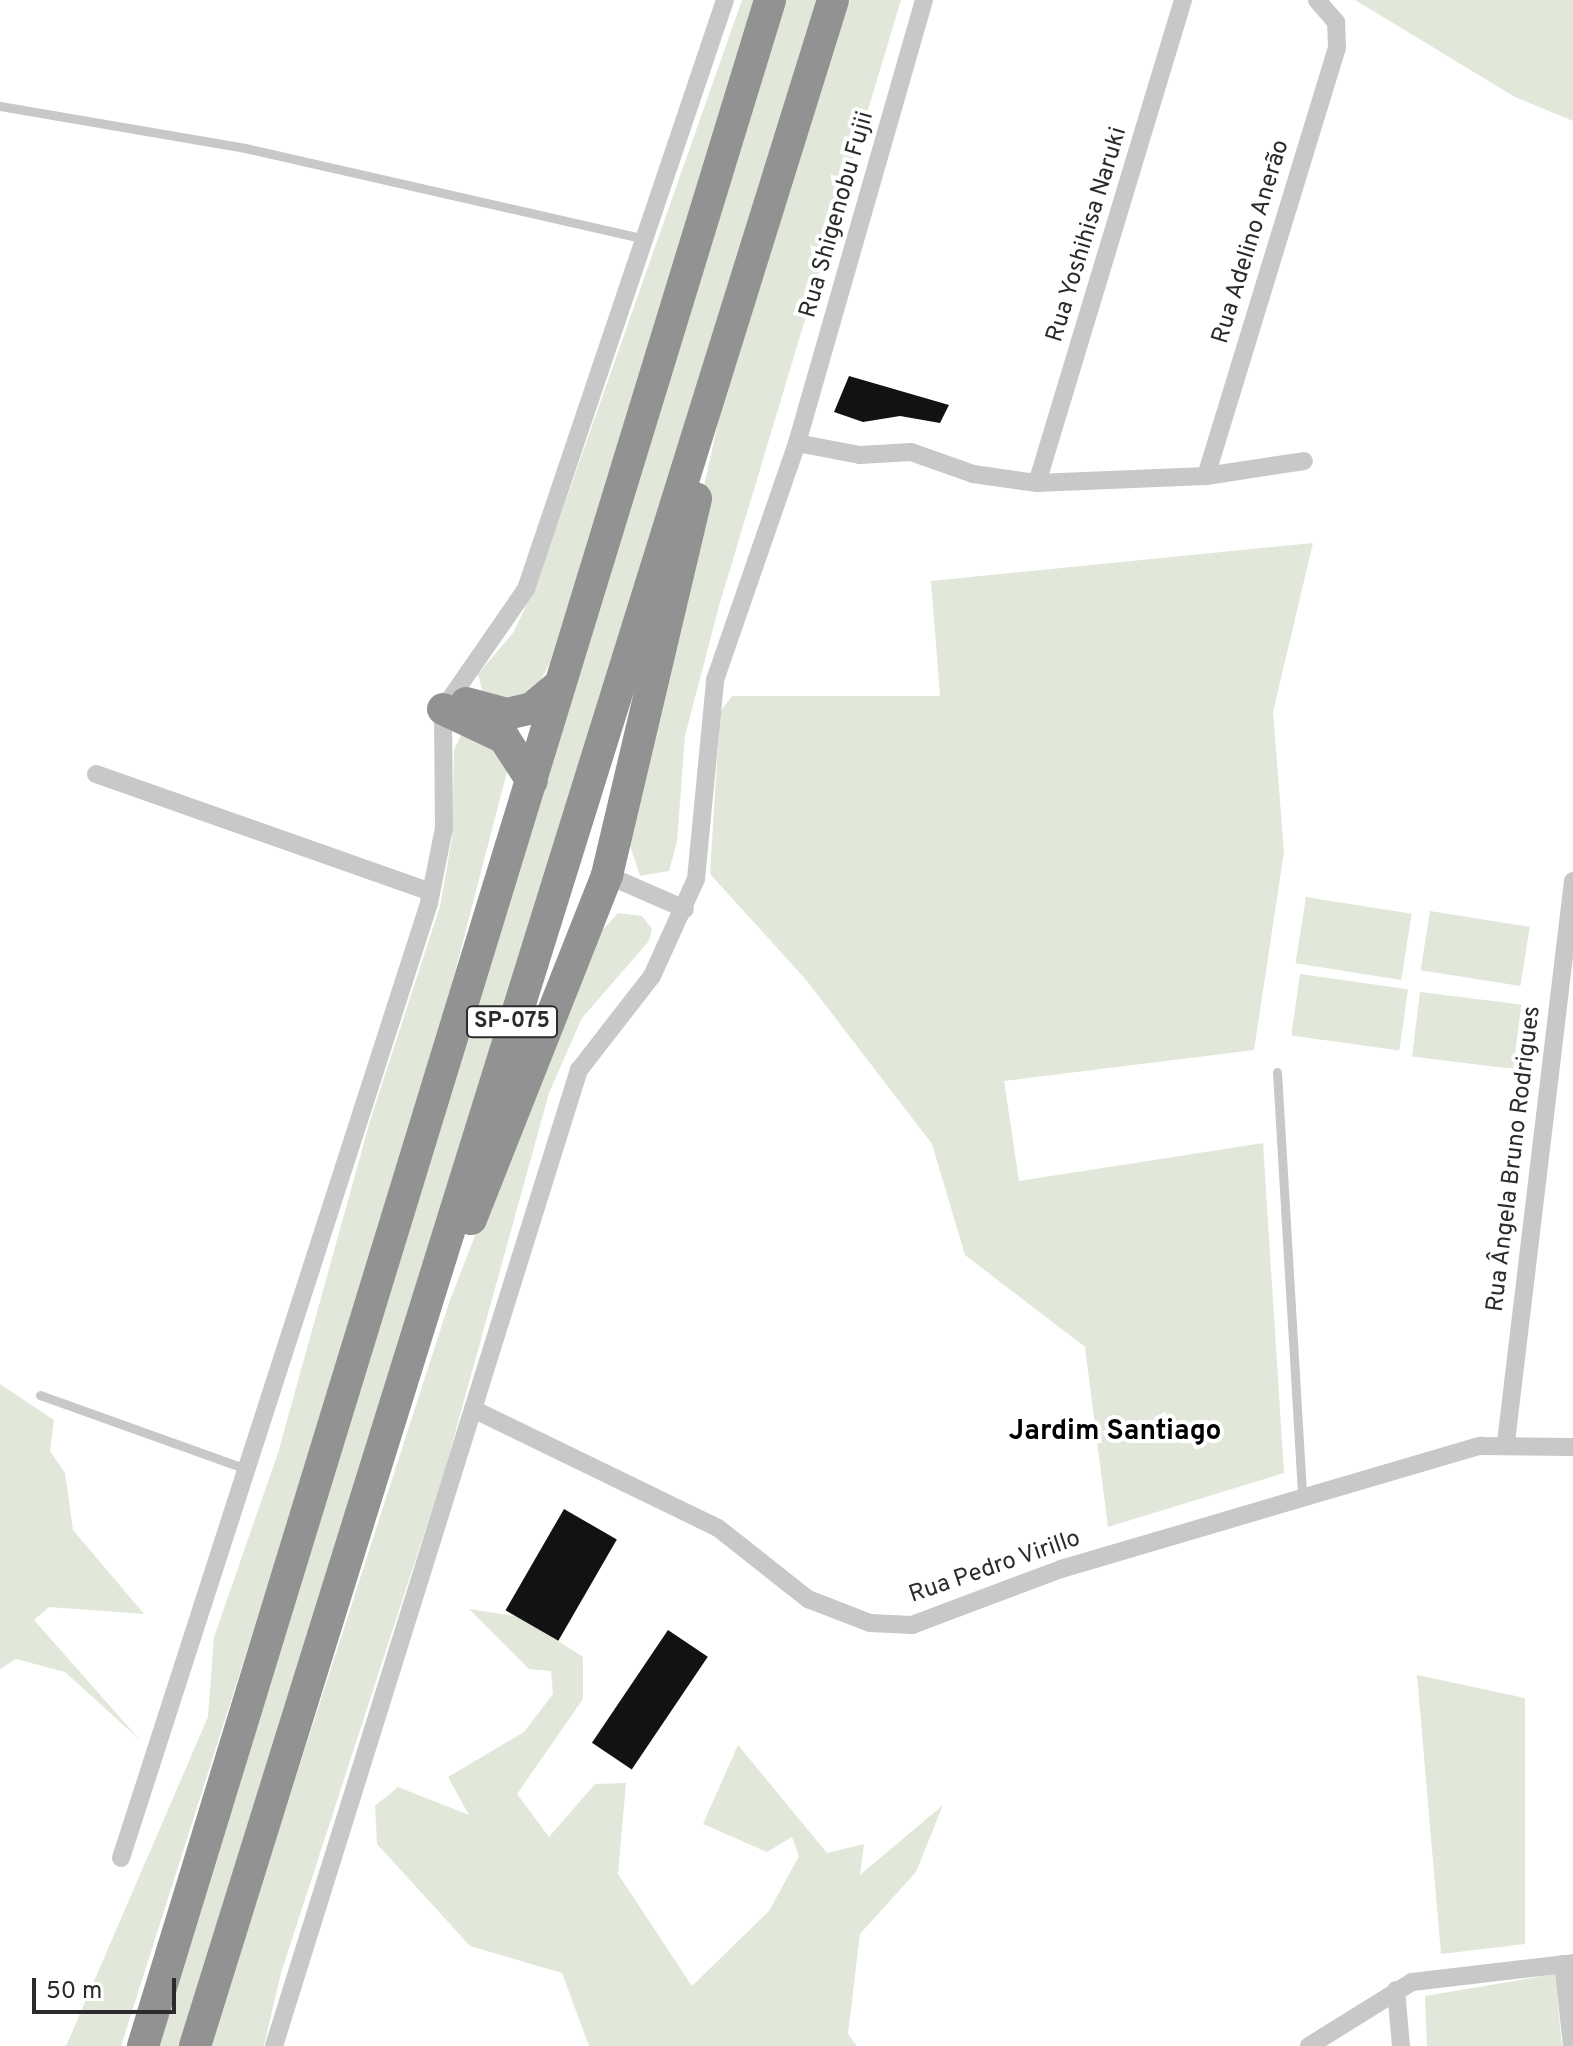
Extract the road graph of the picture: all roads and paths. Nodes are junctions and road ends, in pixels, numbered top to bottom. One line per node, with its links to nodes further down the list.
1 (725, 0): 8 (street)
2 (770, 0): 14 (highway, SP-075)
3 (833, 0): 9 (highway, SP-075)
4 (924, 0): 10 (street, Rua Shigenobu Fujii)
5 (1183, 0): 13 (street, Rua Yoshihisa Naruki)
6 (1317, 0): 12 (street, Rua Adelino Anerão)
7 (0, 106): 8 (lane)
8 (645, 239): 15 (street)
9 (727, 343): 18 (highway); 23 (highway, SP-075)
10 (797, 443): 13 (street); 21 (street, Rua Shigenobu Fujii)
11 (1304, 461): 12 (street)
12 (1206, 476): 13 (street)
13 (1037, 483)
14 (557, 687): 15 (highway); 17 (highway, SP-075)
15 (446, 703): 17 (highway); 20 (street)
16 (96, 774): 20 (street)
17 (532, 781): 33 (highway, SP-075)
18 (607, 875): 21 (street); 23 (highway)
19 (1573, 881): 26 (street, Rua Ângela Bruno Rodrigues)
20 (431, 892): 28 (street)
21 (685, 909): 25 (street, Rua Shigenobu Fujii)
22 (1277, 1072): 29 (lane)
23 (412, 1340): 34 (highway, SP-075)
24 (40, 1395): 28 (lane)
25 (473, 1409): 29 (street, Rua Pedro Virillo); 35 (street, Rua Shigenobu Fujii)
26 (1506, 1442): 27 (street, Rua Pedro Virillo); 29 (street, Rua Pedro Virillo)
27 (1573, 1447)
28 (250, 1470): 30 (street)
29 (1302, 1497)
30 (121, 1858)
31 (1568, 1963): 32 (street); 38 (street)
32 (1396, 1990): 36 (street); 37 (street)
33 (143, 2046)
34 (195, 2046)
35 (274, 2046)
36 (1309, 2046)
37 (1401, 2046)
38 (1572, 2046)

